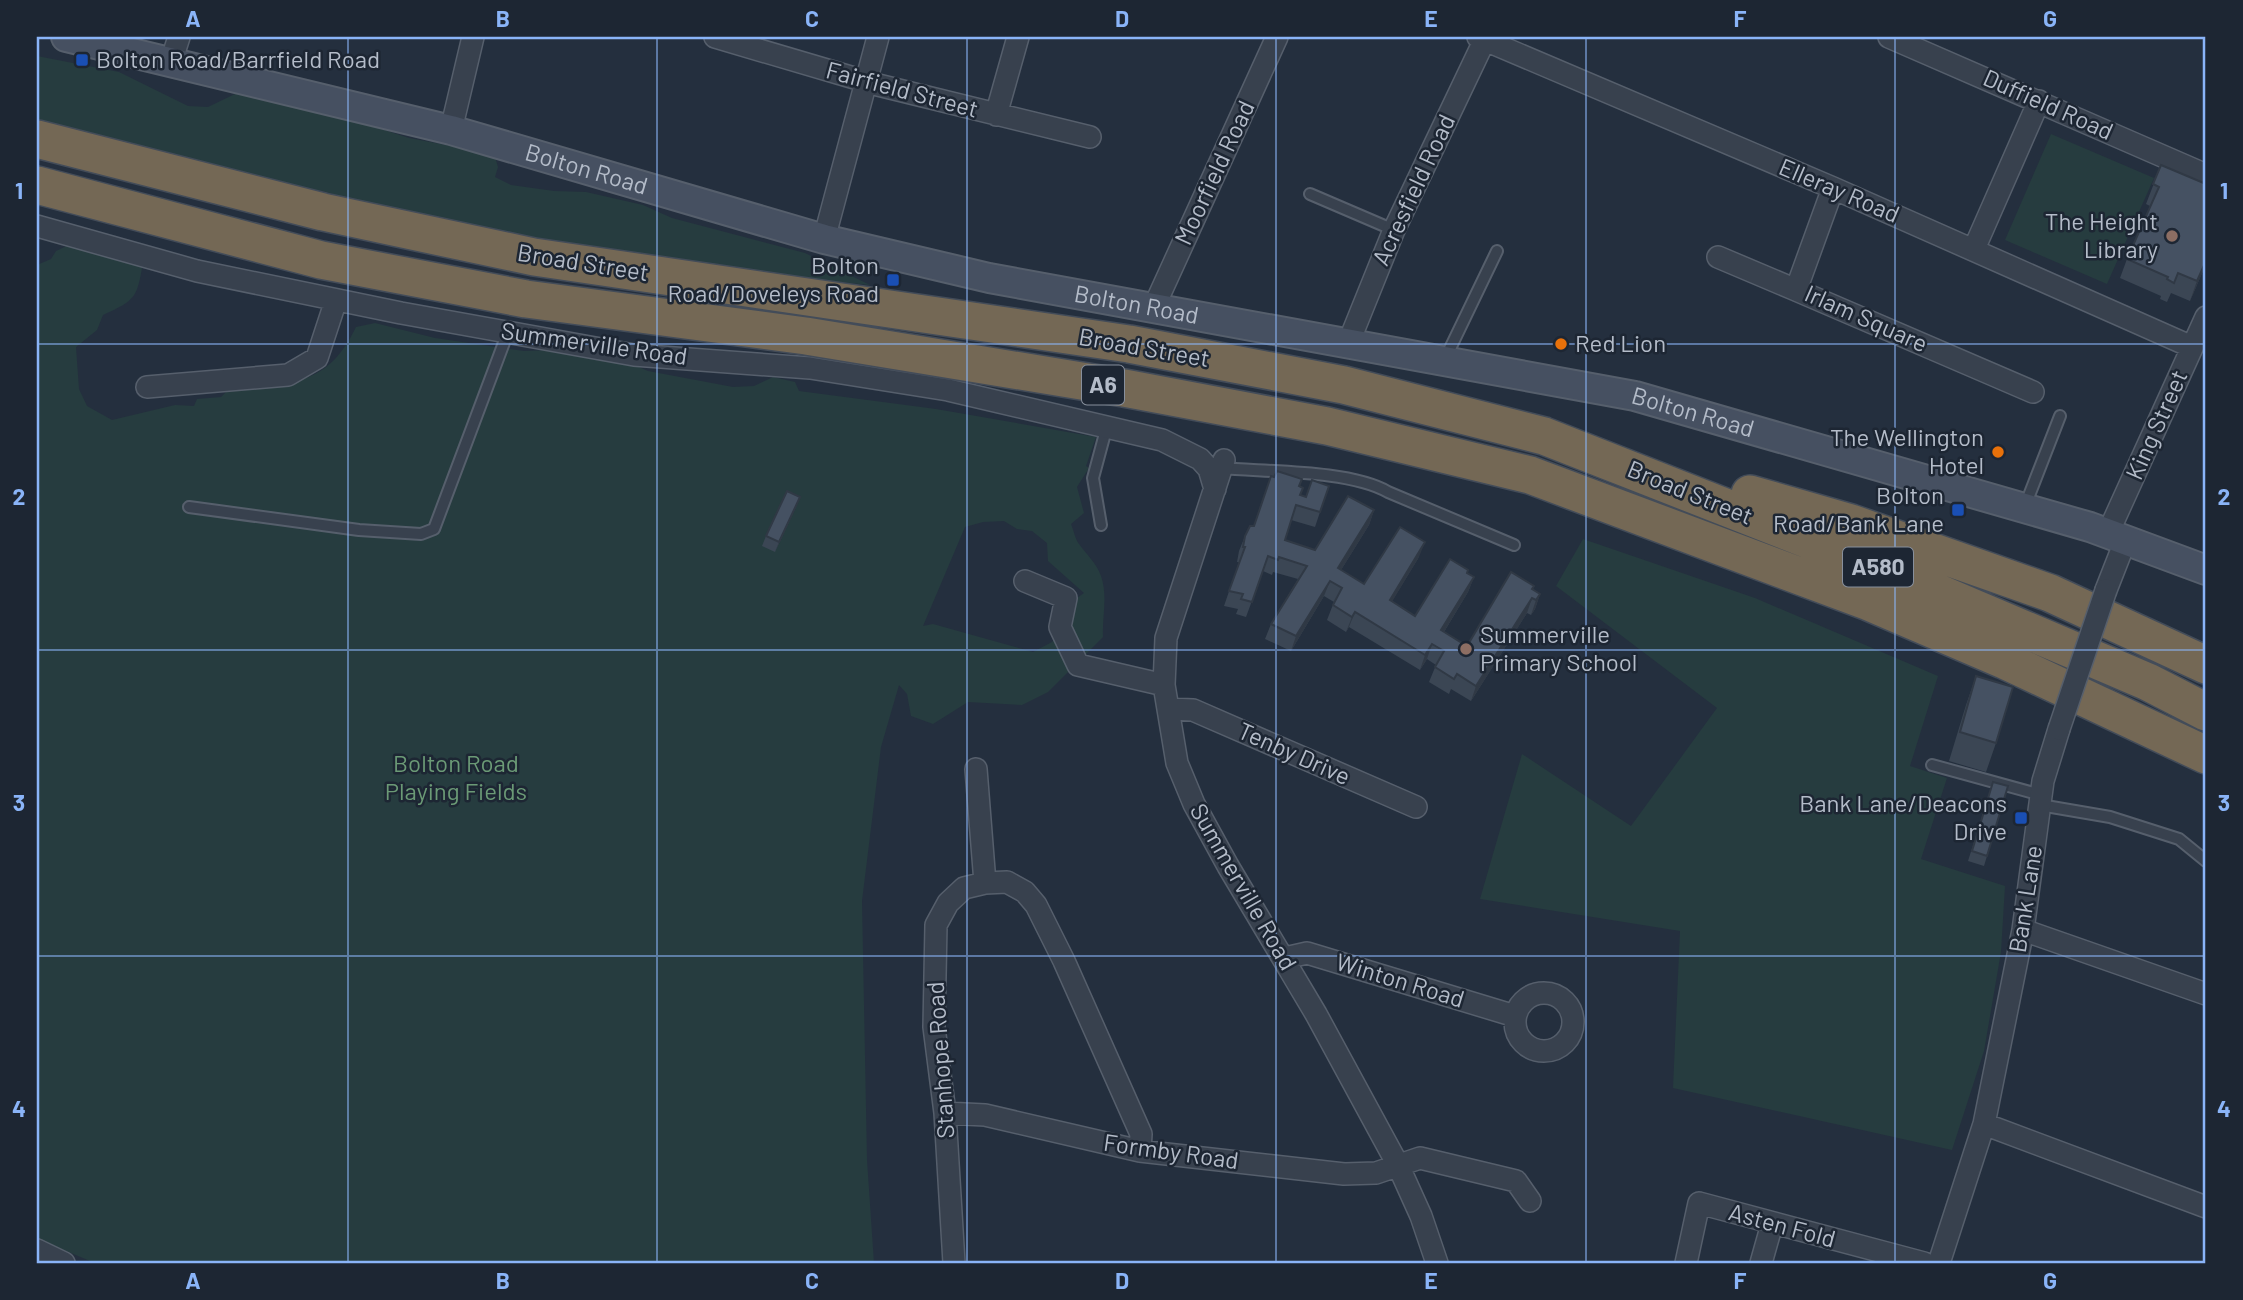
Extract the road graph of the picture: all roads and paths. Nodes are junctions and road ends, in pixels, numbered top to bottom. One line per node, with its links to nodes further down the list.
1 (66, 37): 9 (street, Bolton Road)
2 (473, 37): 13 (street)
3 (878, 37): 10 (street)
4 (1018, 37): 12 (street)
5 (1277, 37): 28 (street, Moorfield Road)
6 (1483, 38): 18 (street, Elleray Road); 21 (street, Acresfield Road)
7 (1897, 38): 11 (street, Duffield Road)
8 (729, 39): 10 (street, Fairfield Street)
9 (175, 49): 13 (street, Bolton Road)
10 (866, 82): 12 (street, Fairfield Street); 22 (street)
11 (2039, 101): 16 (street, Duffield Road); 23 (street)
12 (996, 115): 14 (street, Fairfield Street)
13 (451, 130): 22 (street, Bolton Road)
14 (1090, 137)
15 (37, 139): 38 (highway, Broad Street / A6)
16 (2206, 175)
17 (37, 185): 52 (highway, Broad Street / A6)
18 (1833, 188): 23 (street, Elleray Road); 26 (street, Irlam Square)
19 (1310, 194): 21 (lane)
20 (37, 226): 27 (street, Summerville Road)
21 (1394, 230): 31 (street, Acresfield Road)
22 (824, 239): 28 (street, Bolton Road)
23 (1974, 249): 32 (street, Elleray Road)
24 (1497, 251): 33 (lane)
25 (1718, 257): 26 (street)
26 (1796, 290): 35 (street, Irlam Square)
27 (336, 300): 30 (street, Summerville Road); 34 (street)
28 (1153, 309): 31 (street, Bolton Road)
29 (2206, 317): 32 (street, King Street)
30 (508, 332): 37 (street, Summerville Road); 41 (lane)
31 (1348, 344): 33 (street, Bolton Road)
32 (2192, 347): 44 (street, King Street)
33 (1444, 361): 42 (street, Bolton Road)
34 (147, 387)
35 (2033, 392)
36 (2060, 416): 42 (lane)
37 (1107, 426): 40 (street, Summerville Road); 43 (lane)
38 (1544, 436): 48 (highway, A6); 51 (highway, Broad Street / A580)
39 (1223, 464): 40 (street, Summerville Road); 45 (lane)
40 (1215, 489): 49 (street, Summerville Road)
41 (189, 507)
42 (2024, 508): 44 (street, Bolton Road)
43 (1101, 525)
44 (2117, 536): 46 (street, Bolton Road); 57 (street, Bank Lane, bridge)
45 (1514, 545)
46 (2206, 570)
47 (1025, 581): 49 (street)
48 (2206, 666)
49 (1164, 685): 50 (street, Summerville Road)
50 (1170, 709): 58 (street, Tenby Drive); 62 (street, Summerville Road)
51 (2206, 712)
52 (2131, 719): 53 (highway, Broad Street); 56 (highway, A6)
53 (2206, 755)
54 (1931, 765): 57 (lane)
55 (976, 769): 60 (street)
56 (2206, 769)
57 (2040, 800): 59 (lane); 61 (street, Bank Lane)
58 (1416, 807)
59 (2206, 861)
60 (985, 883): 65 (street, Stanhope Road); 67 (street)
61 (2023, 930): 63 (street); 66 (street, Bank Lane)
62 (1285, 958): 64 (street, Winton Road); 68 (street, Summerville Road)
63 (2206, 994)
64 (1515, 1016)
65 (945, 1113): 67 (street, Formby Road); 74 (street, Stanhope Road)
66 (1984, 1124): 70 (street); 79 (street, Bank Lane)
67 (1140, 1151): 68 (street, Formby Road)
68 (1398, 1165): 69 (street, Formby Road); 75 (street, Summerville Road)
69 (1530, 1201)
70 (2206, 1207)
71 (1772, 1224): 76 (street, Asten Fold); 77 (street); 78 (street, Asten Fold)
72 (37, 1250): 73 (street)
73 (64, 1263)
74 (954, 1263)
75 (1437, 1263)
76 (1686, 1263)
77 (1761, 1263)
78 (1924, 1263)
79 (1938, 1263)

